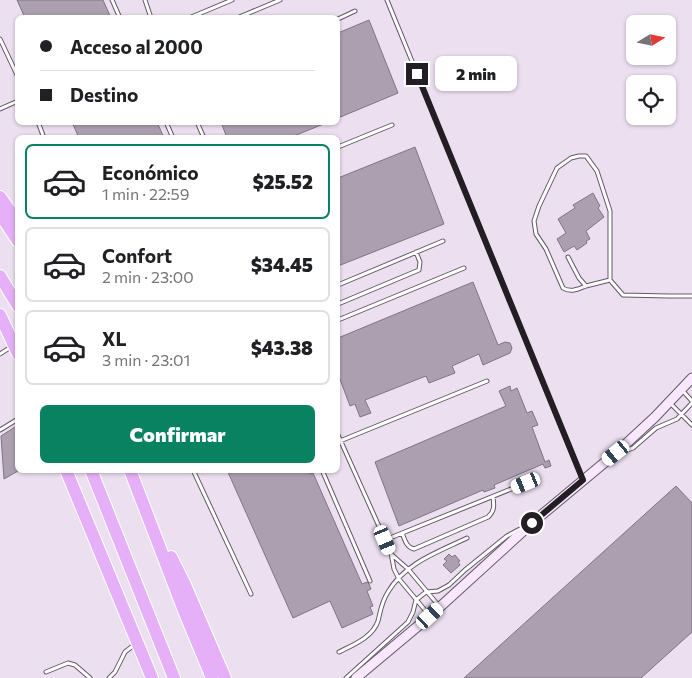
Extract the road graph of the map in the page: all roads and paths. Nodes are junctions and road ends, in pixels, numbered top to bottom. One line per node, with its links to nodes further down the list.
1 (112, 0): 7 (lane)
2 (144, 0): 8 (lane)
3 (232, 0): 9 (lane)
4 (280, 0): 10 (lane)
5 (387, 0): 54 (lane)
6 (355, 11): 11 (lane)
7 (119, 15)
8 (150, 15)
9 (196, 15)
10 (244, 15)
11 (340, 18)
12 (0, 38): 13 (lane)
13 (15, 70)
14 (15, 102): 15 (lane)
15 (0, 109)
16 (392, 125): 17 (lane)
17 (340, 146)
18 (0, 197): 20 (highway)
19 (0, 214): 21 (highway)
20 (15, 218)
21 (15, 236)
22 (443, 241): 23 (lane)
23 (416, 252): 28 (lane); 32 (lane)
24 (568, 257): 29 (lane)
25 (464, 268): 34 (lane)
26 (0, 276): 31 (highway)
27 (610, 280): 29 (lane); 29 (lane); 30 (lane)
28 (340, 284)
29 (586, 286)
30 (692, 296)
31 (15, 301)
32 (340, 303)
33 (0, 315): 35 (highway)
34 (340, 319)
35 (15, 348)
36 (15, 350): 37 (lane)
37 (0, 354)
38 (692, 378): 40 (street)
39 (488, 381): 47 (lane)
40 (682, 389): 41 (street); 42 (lane)
41 (669, 402): 43 (lane); 48 (street)
42 (692, 402): 43 (lane)
43 (681, 414): 45 (lane); 48 (lane)
44 (15, 421): 46 (lane)
45 (692, 425)
46 (0, 430)
47 (340, 442): 61 (lane)
48 (616, 453): 54 (street)
49 (67, 473): 68 (highway)
50 (91, 473): 63 (highway)
51 (131, 473): 56 (highway)
52 (195, 473): 69 (lane)
53 (323, 473): 66 (lane)
54 (583, 480): 58 (street)
55 (526, 483): 57 (lane)
56 (136, 484): 80 (highway); 81 (highway)
57 (493, 497): 59 (lane); 59 (lane)
58 (532, 523): 67 (lane); 71 (street)
59 (402, 533): 61 (lane)
60 (467, 538): 64 (lane)
61 (385, 540): 62 (lane)
62 (391, 553): 64 (lane); 65 (lane)
63 (129, 566): 68 (highway); 79 (highway)
64 (408, 569): 65 (lane); 67 (lane)
65 (399, 579): 70 (lane); 74 (lane)
66 (370, 580)
67 (426, 592): 70 (lane); 71 (lane)
68 (116, 593): 73 (highway)
69 (251, 594)
70 (416, 600): 72 (lane); 82 (lane)
71 (440, 607): 72 (street)
72 (430, 616): 83 (street)
73 (137, 643): 77 (lane); 78 (highway)
74 (339, 652)
75 (46, 672): 76 (lane)
76 (90, 678)
77 (109, 678)
78 (152, 678)
79 (174, 678)
80 (212, 678)
81 (225, 678)
82 (346, 678)
83 (356, 678)

